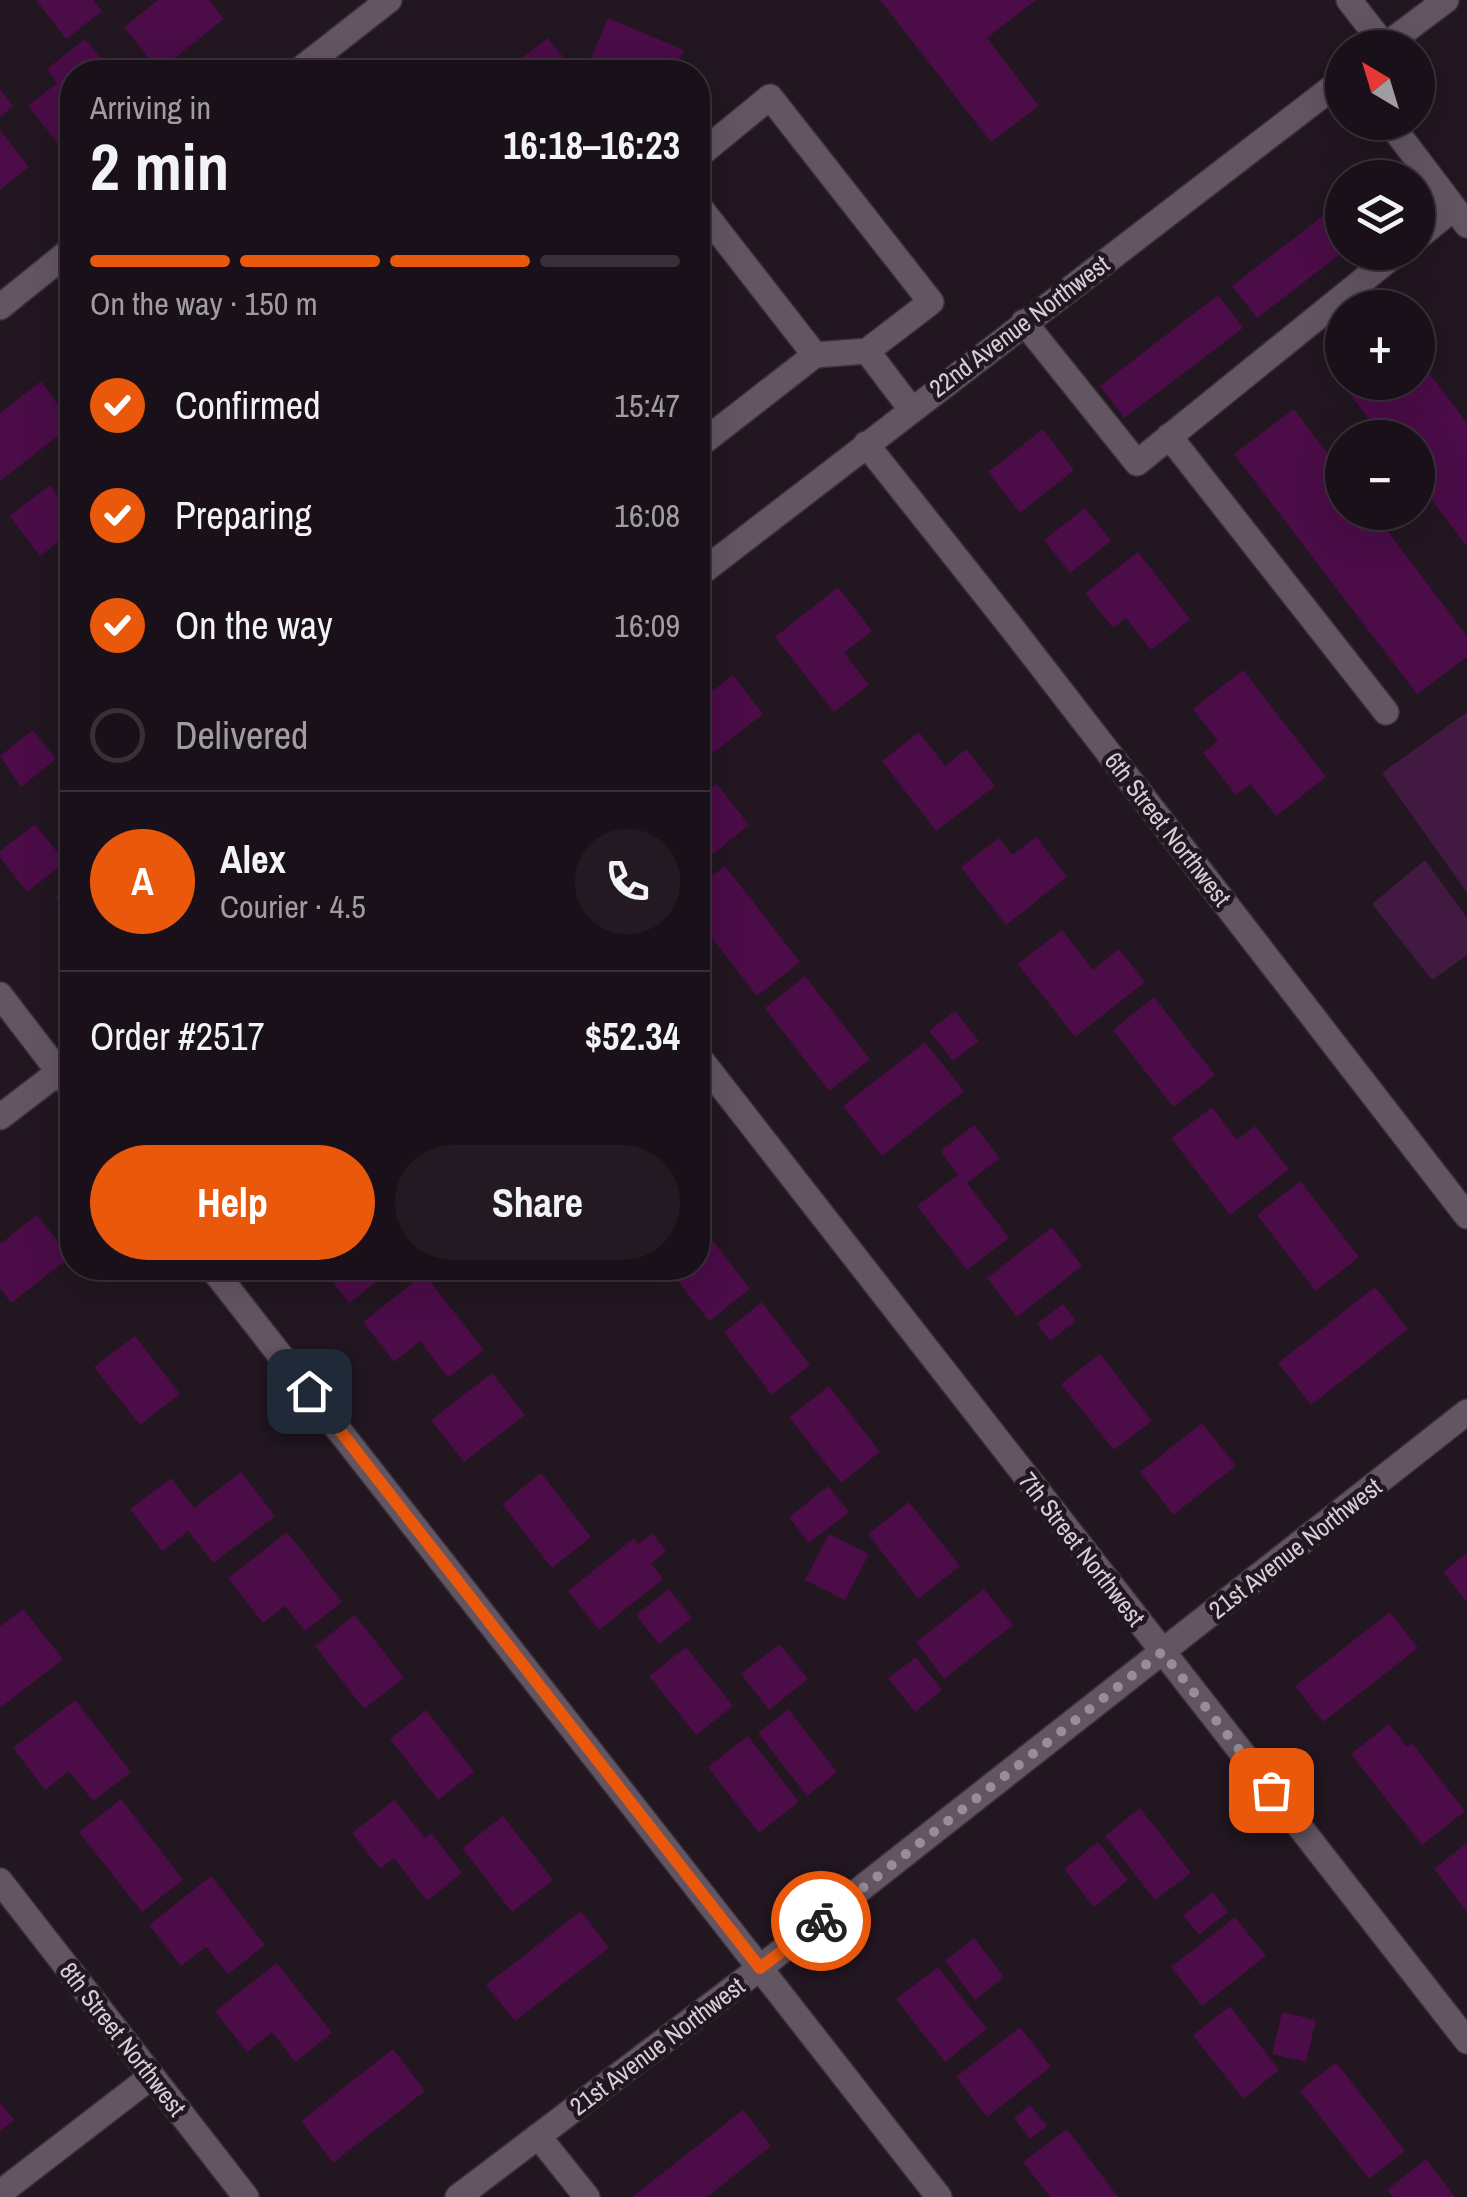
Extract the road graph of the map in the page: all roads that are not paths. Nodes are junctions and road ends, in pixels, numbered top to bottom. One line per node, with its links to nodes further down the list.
1 (389, 0): 6 (street)
2 (1349, 0): 4 (street)
3 (1446, 0): 5 (street)
4 (1371, 30)
5 (1405, 30)
6 (312, 60)
7 (1325, 93): 16 (street, 22nd Avenue Northwest)
8 (1402, 140): 10 (street)
9 (710, 146): 17 (street)
10 (1460, 217): 12 (street)
11 (710, 220): 18 (street)
12 (1435, 229)
13 (60, 259): 15 (street)
14 (1376, 270): 20 (street)
15 (0, 306)
16 (1024, 322): 19 (street, 22nd Avenue Northwest); 20 (street)
17 (868, 351): 18 (street); 19 (street)
18 (816, 355): 21 (street)
19 (911, 409): 22 (street, 22nd Avenue Northwest)
20 (1169, 436): 24 (street)
21 (710, 437)
22 (866, 444): 23 (street, 22nd Avenue Northwest); 30 (street, 6th Street Northwest)
23 (710, 566)
24 (1386, 712)
25 (0, 994): 26 (street)
26 (60, 1065)
27 (710, 1071): 33 (street, 7th Street Northwest)
28 (60, 1079): 29 (street)
29 (0, 1117)
30 (1467, 1216)
31 (221, 1280): 35 (street)
32 (1467, 1412): 33 (street, 21st Avenue Northwest)
33 (1162, 1652): 35 (street, 21st Avenue Northwest); 36 (street, 7th Street Northwest)
34 (0, 1881): 37 (street, 8th Street Northwest)
35 (760, 1968): 38 (street, 21st Avenue Northwest); 43 (street)
36 (1467, 2041)
37 (152, 2076): 39 (street); 40 (street, 8th Street Northwest)
38 (538, 2136): 41 (street, 21st Avenue Northwest); 42 (street)
39 (0, 2193)
40 (246, 2197)
41 (458, 2197)
42 (587, 2197)
43 (938, 2197)

